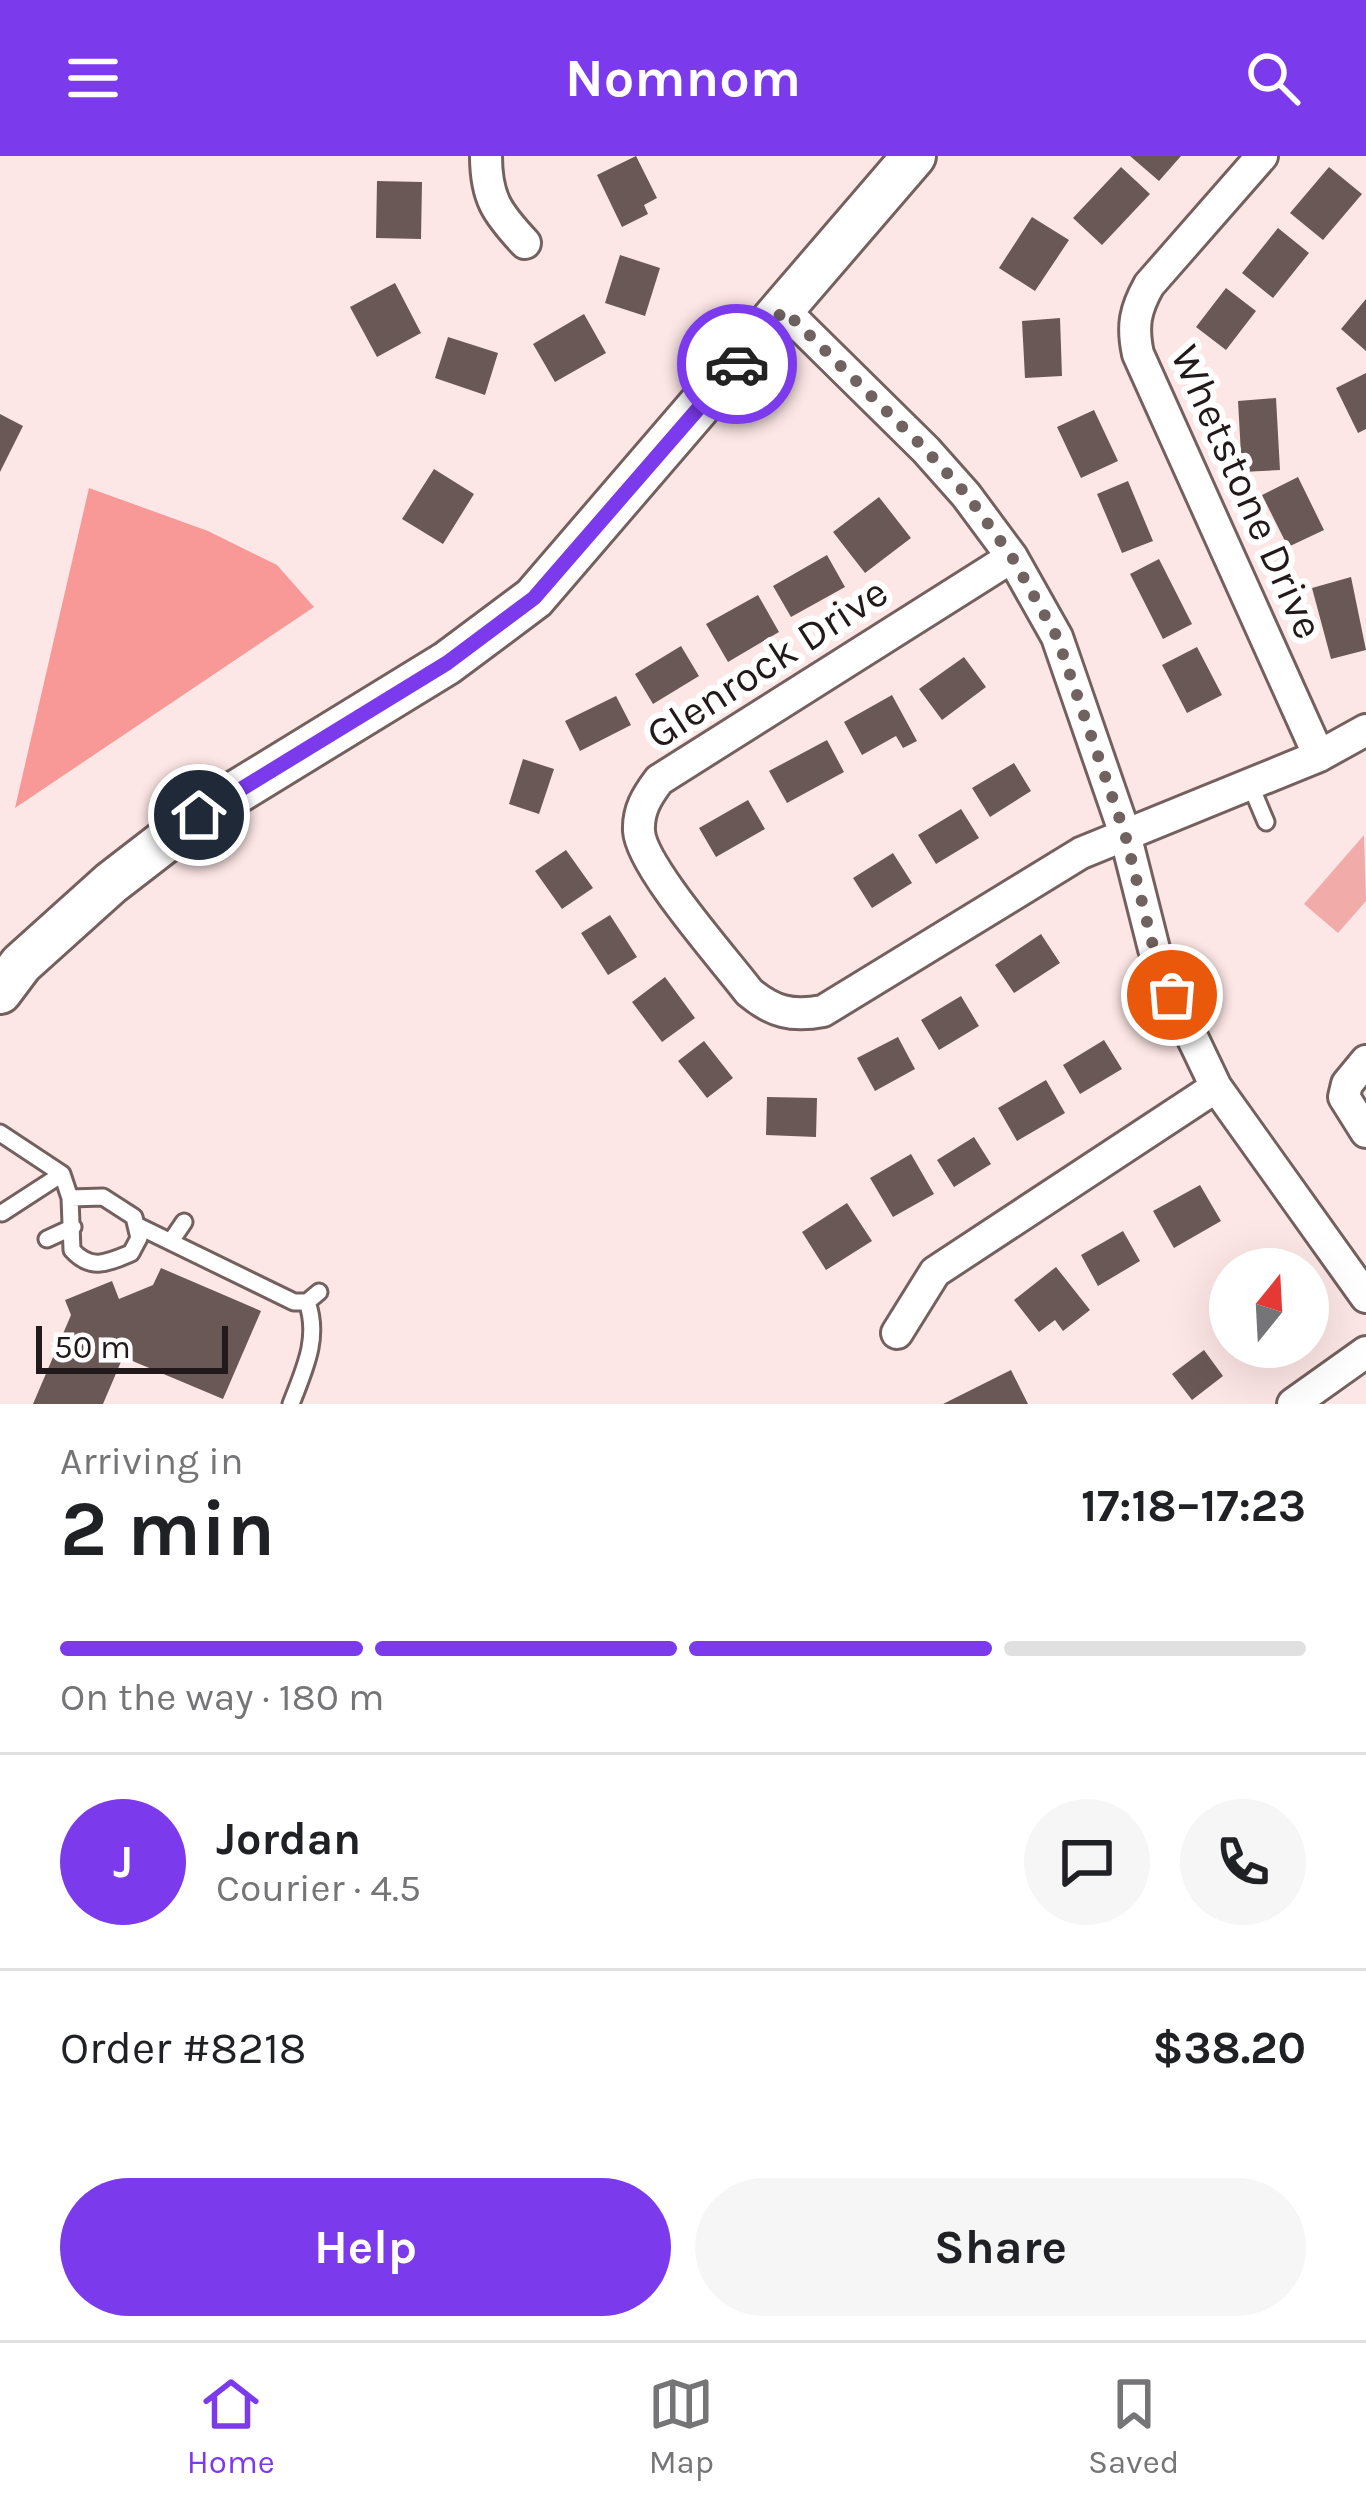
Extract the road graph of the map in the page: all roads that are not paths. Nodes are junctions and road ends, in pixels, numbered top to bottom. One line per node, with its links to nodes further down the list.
1 (486, 156): 4 (street)
2 (914, 156): 5 (main road)
3 (1262, 156): 8 (street, Whetstone Drive)
4 (525, 243)
5 (784, 310): 6 (street); 12 (main road)
6 (1012, 557): 11 (street); 11 (street, Glenrock Drive)
7 (1366, 730): 8 (street)
8 (1319, 756): 9 (street)
9 (1250, 784): 10 (lane); 11 (street)
10 (1266, 822)
11 (1125, 834): 14 (street)
12 (0, 992)
13 (1366, 1061): 15 (street)
14 (1216, 1087): 27 (street); 28 (street)
15 (1366, 1132)
16 (0, 1133): 17 (lane)
17 (62, 1174): 20 (lane); 21 (lane)
18 (109, 1178): 19 (lane)
19 (103, 1197): 20 (lane); 24 (lane)
20 (70, 1198): 23 (lane)
21 (2, 1213)
22 (184, 1222): 26 (lane)
23 (73, 1226): 24 (lane); 25 (lane)
24 (138, 1226): 26 (lane)
25 (46, 1239)
26 (171, 1241): 30 (lane)
27 (1366, 1297)
28 (897, 1334)
29 (1366, 1352): 31 (street)
30 (290, 1404)
31 (1294, 1404)

